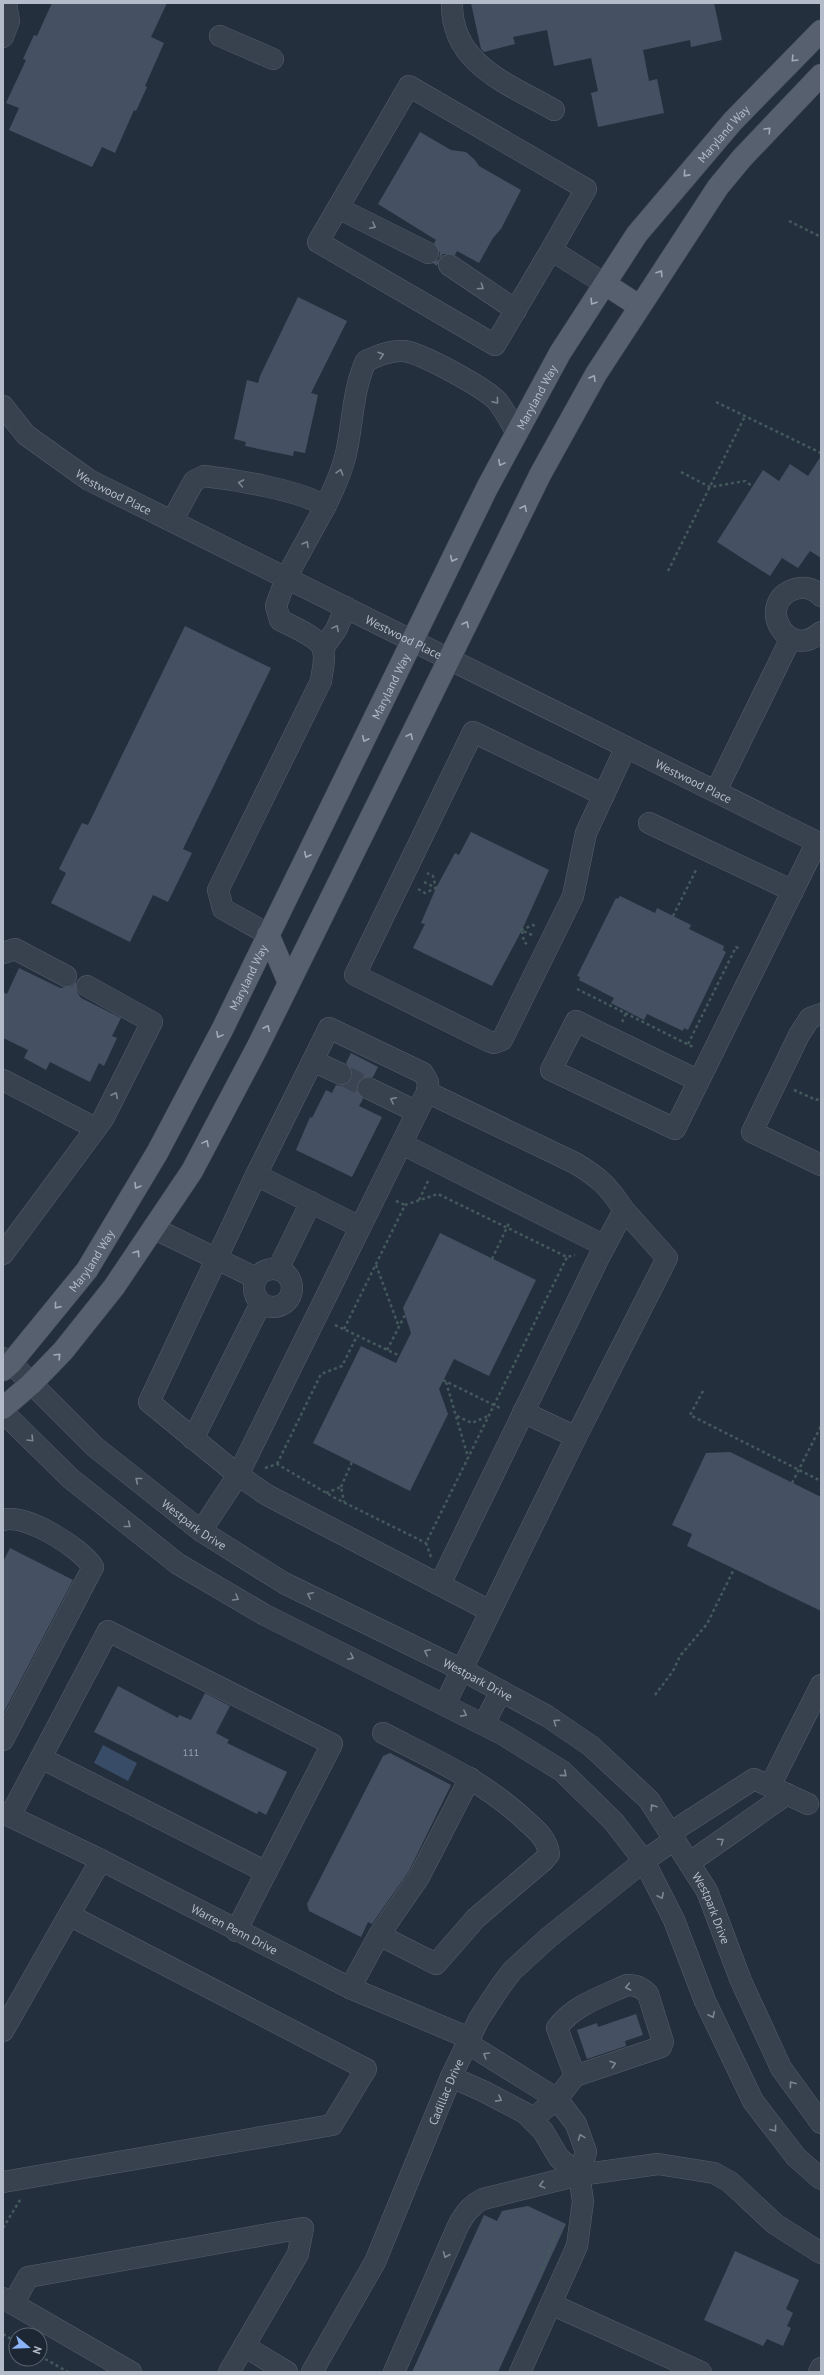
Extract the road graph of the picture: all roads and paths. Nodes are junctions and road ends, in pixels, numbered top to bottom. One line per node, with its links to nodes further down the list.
1 (6, 3): 5 (street)
2 (452, 3): 8 (street)
3 (821, 31): 15 (main road, Maryland Way, one-way to 15)
4 (220, 36): 6 (street)
5 (3, 37)
6 (273, 59)
7 (821, 75): 16 (main road, one-way to 7)
8 (554, 110)
9 (338, 208): 12 (street); 13 (street, one-way to 13); 17 (street)
10 (789, 221): 11 (path)
11 (821, 237)
12 (551, 250): 15 (street); 17 (street)
13 (428, 253)
14 (449, 265): 17 (street, one-way to 17)
15 (605, 284): 16 (main road); 21 (main road, Maryland Way, one-way to 21)
16 (639, 306): 36 (main road, one-way to 16)
17 (516, 310)
18 (716, 402): 20 (path)
19 (3, 406): 27 (street, Westwood Place)
20 (745, 416): 22 (path); 25 (path)
21 (517, 433): 26 (street, one-way to 21); 34 (main road, Maryland Way, one-way to 34)
22 (821, 453)
23 (681, 472): 25 (path)
24 (752, 486): 25 (path)
25 (710, 487): 28 (path)
26 (325, 507): 27 (street, one-way to 27); 29 (street, one-way to 26)
27 (172, 521): 29 (street, Westwood Place)
28 (668, 571)
29 (286, 578): 31 (street, Westwood Place); 35 (street)
30 (821, 596): 33 (street)
31 (346, 607): 34 (street, Westwood Place); 35 (street, one-way to 31)
32 (821, 632): 33 (street)
33 (791, 638): 38 (street)
34 (413, 641): 36 (street, Westwood Place); 45 (main road, Maryland Way, one-way to 45)
35 (323, 648): 45 (street)
36 (448, 659): 37 (street, Westwood Place); 49 (main road, one-way to 36)
37 (626, 747): 38 (street, Westwood Place); 39 (street)
38 (716, 791): 41 (street, Westwood Place)
39 (604, 795): 39 (street)
40 (649, 823): 42 (street)
41 (819, 843): 43 (street)
42 (706, 850): 43 (street); 44 (path)
43 (793, 891): 47 (street)
44 (674, 916)
45 (268, 934): 49 (main road); 91 (main road, Maryland Way, one-way to 91)
46 (3, 953): 48 (street)
47 (759, 959): 53 (path); 54 (street)
48 (66, 976)
49 (289, 983): 72 (main road, one-way to 49)
50 (87, 986): 64 (street, one-way to 50)
51 (577, 989): 53 (path)
52 (821, 1014): 59 (street)
53 (688, 1044): 54 (path)
54 (712, 1056): 58 (street)
55 (313, 1061): 56 (street); 61 (street); 67 (street)
56 (341, 1074)
57 (3, 1080): 64 (street)
58 (699, 1081): 58 (street)
59 (776, 1082): 62 (path); 66 (street)
60 (368, 1088): 63 (street, one-way to 60)
61 (427, 1092): 63 (street); 70 (street)
62 (821, 1098)
63 (417, 1112): 65 (street)
64 (95, 1128): 75 (street)
65 (402, 1144): 69 (street); 71 (street)
66 (821, 1165)
67 (256, 1175): 68 (street); 78 (street)
68 (311, 1202): 71 (street); 80 (street)
69 (519, 1203): 73 (path); 74 (street)
70 (624, 1210): 74 (street); 101 (street)
71 (360, 1227): 84 (street)
72 (154, 1228): 78 (street); 92 (main road, one-way to 72)
73 (507, 1228): 76 (path); 77 (path); 79 (path)
74 (605, 1246): 76 (path); 98 (street)
75 (3, 1254)
76 (567, 1257): 94 (path)
77 (492, 1258)
78 (216, 1259): 81 (street); 102 (street)
79 (376, 1264): 86 (path); 87 (path)
80 (278, 1269): 81 (street); 82 (street)
81 (256, 1278): 83 (street)
82 (291, 1295): 83 (street); 84 (street)
83 (262, 1303): 102 (street)
84 (318, 1312): 87 (path); 107 (street)
85 (405, 1315): 86 (path)
86 (399, 1327): 89 (path)
87 (344, 1329): 88 (path)
88 (358, 1336): 89 (path); 105 (path)
89 (387, 1350): 90 (path)
90 (400, 1356)
91 (6, 1364): 92 (street, Westpark Drive)
92 (31, 1384): 95 (main road); 114 (street, Westpark Drive, one-way to 92)
93 (703, 1391): 106 (path)
94 (494, 1405): 97 (path); 98 (path); 99 (path)
95 (3, 1408)
96 (3, 1412): 123 (street, one-way to 123)
97 (456, 1415): 99 (path); 103 (path)
98 (522, 1415): 101 (street); 117 (street)
99 (488, 1416): 103 (path)
100 (821, 1426): 106 (path)
101 (576, 1437): 118 (street)
102 (193, 1439): 107 (street)
103 (468, 1457): 115 (path)
104 (352, 1462): 110 (path)
105 (278, 1464): 107 (path); 111 (path)
106 (799, 1470): 108 (path); 109 (path)
107 (238, 1475): 114 (street); 117 (street)
108 (821, 1481)
109 (792, 1483)
110 (340, 1487): 111 (path); 112 (path)
111 (326, 1493): 112 (path)
112 (344, 1503): 115 (path)
113 (3, 1520): 126 (street)
114 (201, 1531): 119 (street, Westpark Drive, one-way to 114)
115 (426, 1543): 117 (path)
116 (734, 1569): 122 (path)
117 (440, 1584): 118 (street)
118 (490, 1611): 119 (street)
119 (462, 1670): 121 (street, Westpark Drive); 123 (street)
120 (821, 1685): 129 (street)
121 (501, 1690): 124 (street); 132 (street, Westpark Drive, one-way to 121)
122 (656, 1695)
123 (445, 1704): 124 (street, one-way to 124)
124 (484, 1724): 134 (street, one-way to 134)
125 (383, 1733): 128 (street)
126 (3, 1740)
127 (41, 1758): 131 (street); 136 (street); 136 (street)
128 (470, 1778): 139 (street); 139 (street)
129 (771, 1786): 130 (street); 132 (street, Cadillac Drive); 135 (street, one-way to 129)
130 (808, 1804)
131 (7, 1815): 133 (street, Warren Penn Drive)
132 (672, 1836): 134 (street, Cadillac Drive); 135 (street, Westpark Drive)
133 (101, 1860): 137 (street); 138 (street, Warren Penn Drive)
134 (644, 1861): 142 (street, Cadillac Drive); 149 (street, one-way to 149)
135 (689, 1863): 147 (street, Westpark Drive, one-way to 135)
136 (266, 1872): 138 (street)
137 (69, 1915): 141 (street); 150 (street)
138 (236, 1931): 140 (street, Warren Penn Drive)
139 (379, 1936): 140 (street)
140 (350, 1988): 142 (street, Warren Penn Drive)
141 (3, 2031)
142 (468, 2041): 144 (street, Cadillac Drive); 145 (street, Warren Penn Drive, one-way to 142)
143 (576, 2076): 143 (street, one-way to 143); 145 (street)
144 (451, 2077): 146 (street, one-way to 146); 165 (street, Cadillac Drive)
145 (557, 2100): 146 (street); 148 (street, Warren Penn Drive, one-way to 145)
146 (532, 2119): 148 (street)
147 (818, 2119)
148 (579, 2175): 154 (street); 157 (street); 166 (street, one-way to 166)
149 (821, 2180)
150 (3, 2182)
151 (20, 2200): 152 (path)
152 (3, 2228)
153 (559, 2228): 155 (path)
154 (821, 2253)
155 (542, 2270)
156 (8, 2301): 158 (street); 162 (street)
157 (551, 2304): 167 (street); 168 (street)
158 (244, 2346): 163 (street); 164 (street)
159 (48, 2361): 161 (path)
160 (821, 2368): 169 (street)
161 (68, 2372)
162 (131, 2372)
163 (229, 2372)
164 (287, 2372)
165 (312, 2372)
166 (394, 2372)
167 (520, 2372)
168 (701, 2372)
169 (819, 2372)

